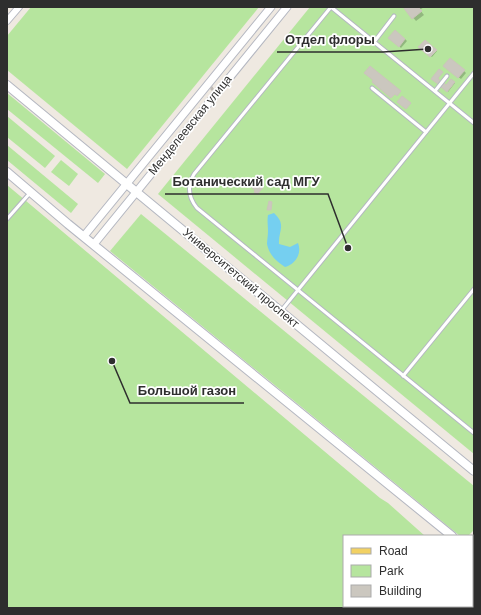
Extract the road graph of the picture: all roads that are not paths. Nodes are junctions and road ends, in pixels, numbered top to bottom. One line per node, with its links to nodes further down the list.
1 (19, 7): 6 (street)
2 (271, 7): 13 (street, Менделеевская улица)
3 (287, 7): 15 (street, Менделеевская улица)
4 (331, 7): 7 (lane); 25 (lane)
5 (394, 16): 7 (lane)
6 (7, 22)
7 (374, 42): 12 (lane)
8 (474, 73): 14 (lane)
9 (447, 76): 12 (lane)
10 (7, 86): 19 (main road, Университетский проспект)
11 (372, 88): 17 (lane)
12 (435, 91): 14 (lane)
13 (197, 98): 15 (street); 19 (street, Менделеевская улица)
14 (449, 103): 16 (lane); 17 (lane)
15 (206, 105): 20 (street, Менделеевская улица)
16 (474, 123)
17 (426, 132): 25 (lane)
18 (7, 172): 21 (main road)
19 (128, 183): 20 (main road, Университетский проспект); 23 (street, Менделеевская улица)
20 (137, 191): 24 (street, Менделеевская улица); 27 (main road, Университетский проспект)
21 (31, 192): 22 (lane); 23 (main road)
22 (7, 219)
23 (84, 236): 24 (main road)
24 (94, 244): 31 (main road)
25 (297, 289): 27 (lane); 28 (lane)
26 (474, 289): 28 (lane)
27 (280, 311): 30 (main road, Университетский проспект)
28 (403, 376): 29 (lane)
29 (474, 433)
30 (474, 471)
31 (451, 535)

